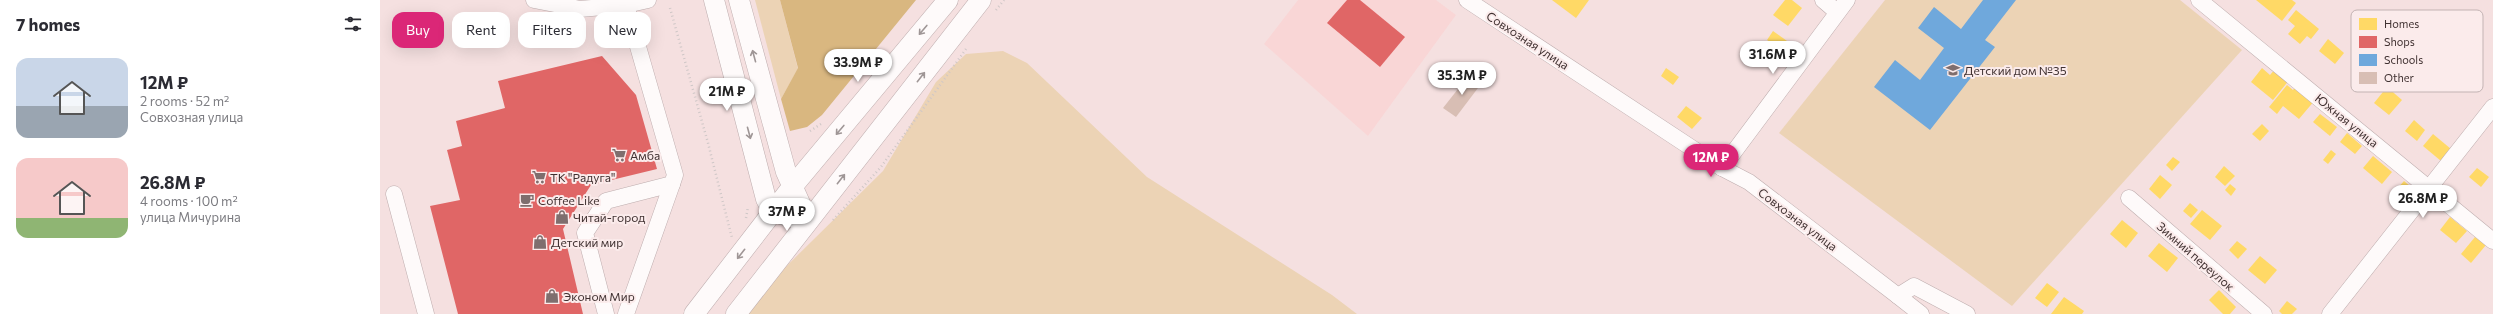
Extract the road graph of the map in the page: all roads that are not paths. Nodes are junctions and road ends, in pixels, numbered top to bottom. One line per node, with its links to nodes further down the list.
1 (534, 0): 10 (street)
2 (648, 0): 11 (street)
3 (714, 0): 20 (main road, one-way to 20)
4 (739, 0): 16 (main road, one-way to 4)
5 (948, 0): 16 (main road, one-way to 16)
6 (981, 0): 21 (main road, one-way to 6)
7 (1467, 0): 14 (street, Совхозная улица)
8 (1823, 0): 12 (street)
9 (2199, 0): 17 (street, Южная улица)
10 (552, 2): 11 (street)
11 (626, 5): 15 (street)
12 (1842, 6): 14 (street)
13 (2493, 107): 17 (street)
14 (1722, 168): 23 (street, Совхозная улица)
15 (672, 184): 25 (street); 26 (street)
16 (792, 187): 20 (main road); 21 (main road)
17 (2430, 187): 22 (street, Южная улица); 32 (street)
18 (394, 194): 24 (street)
19 (2129, 198): 31 (street, Зимний переулок)
20 (773, 212): 21 (main road); 27 (main road, one-way to 27)
21 (808, 221): 28 (main road)
22 (2493, 240)
23 (1898, 296): 29 (street, Совхозная улица); 30 (street)
24 (426, 314)
25 (606, 314)
26 (626, 314)
27 (694, 314)
28 (736, 314)
29 (1921, 314)
30 (1968, 314)
31 (2264, 314)
32 (2330, 314)

